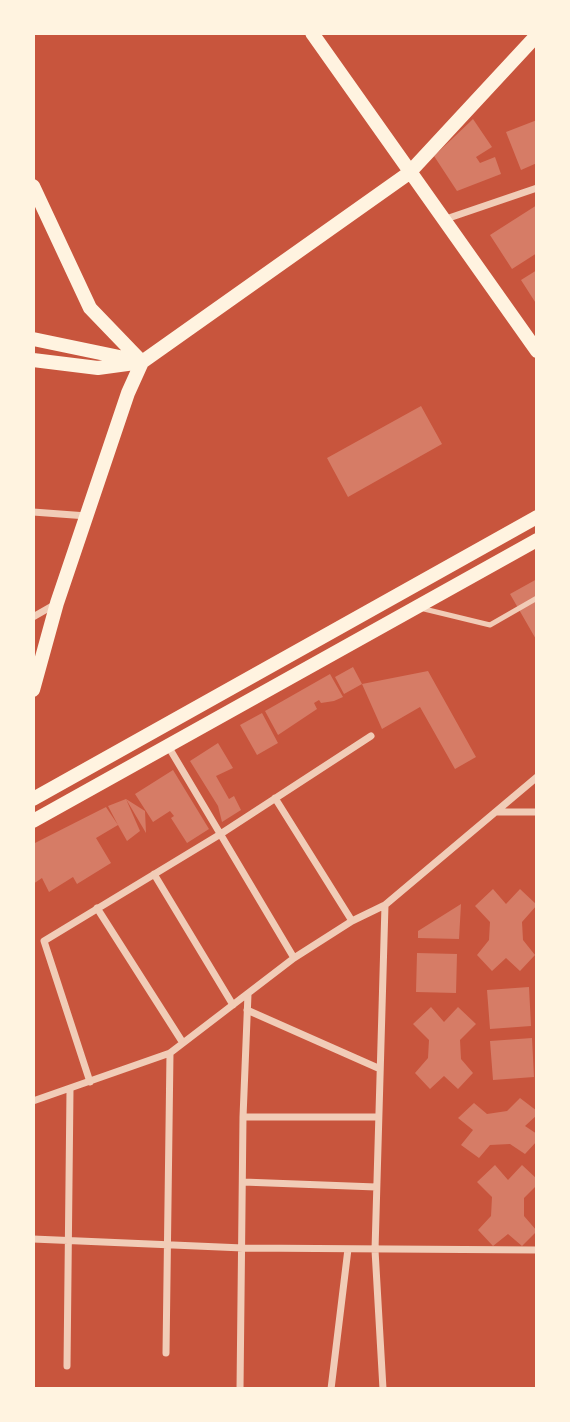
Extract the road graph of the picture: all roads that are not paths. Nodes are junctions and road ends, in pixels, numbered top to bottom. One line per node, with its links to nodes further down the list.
1 (312, 33): 3 (main road)
2 (537, 35): 3 (main road)
3 (409, 173): 6 (main road); 10 (main road)
4 (33, 186): 10 (main road)
5 (537, 188): 6 (street)
6 (442, 220): 8 (main road)
7 (33, 339): 10 (main road)
8 (537, 351)
9 (33, 360): 10 (main road)
10 (142, 362): 12 (main road)
11 (33, 512): 12 (street)
12 (87, 516): 16 (main road)
13 (537, 517): 24 (main road)
14 (537, 540): 17 (main road)
15 (537, 598): 17 (lane)
16 (57, 603): 18 (street); 19 (main road)
17 (416, 608): 21 (main road)
18 (33, 617)
19 (33, 690)
20 (371, 736): 23 (street)
21 (168, 746): 27 (main road); 28 (street)
22 (537, 777): 25 (street)
23 (275, 798): 28 (street); 32 (street)
24 (33, 799)
25 (498, 812): 26 (street); 30 (street)
26 (537, 812)
27 (33, 821)
28 (219, 835): 29 (street); 33 (street)
29 (154, 874): 31 (street); 35 (street)
30 (385, 905): 32 (street); 39 (street)
31 (97, 908): 37 (street); 40 (street)
32 (352, 921): 33 (street)
33 (294, 958): 34 (street)
34 (248, 994): 35 (street); 36 (street)
35 (233, 1005): 37 (street)
36 (247, 1010): 39 (street); 43 (street)
37 (183, 1043): 38 (street)
38 (170, 1053): 40 (street); 49 (street)
39 (378, 1068): 44 (street)
40 (90, 1082): 41 (street)
41 (70, 1090): 42 (street); 48 (street)
42 (33, 1101)
43 (243, 1117): 44 (street); 45 (street)
44 (377, 1117): 46 (street)
45 (243, 1182): 46 (street); 50 (street)
46 (376, 1187): 52 (street)
47 (33, 1239): 48 (street)
48 (66, 1241): 49 (street); 55 (street)
49 (169, 1246): 50 (street); 54 (street)
50 (243, 1248): 51 (street); 56 (street)
51 (348, 1249): 52 (street); 57 (street)
52 (374, 1250): 53 (street); 58 (street)
53 (537, 1250)
54 (166, 1353)
55 (67, 1366)
56 (240, 1389)
57 (331, 1389)
58 (383, 1389)

